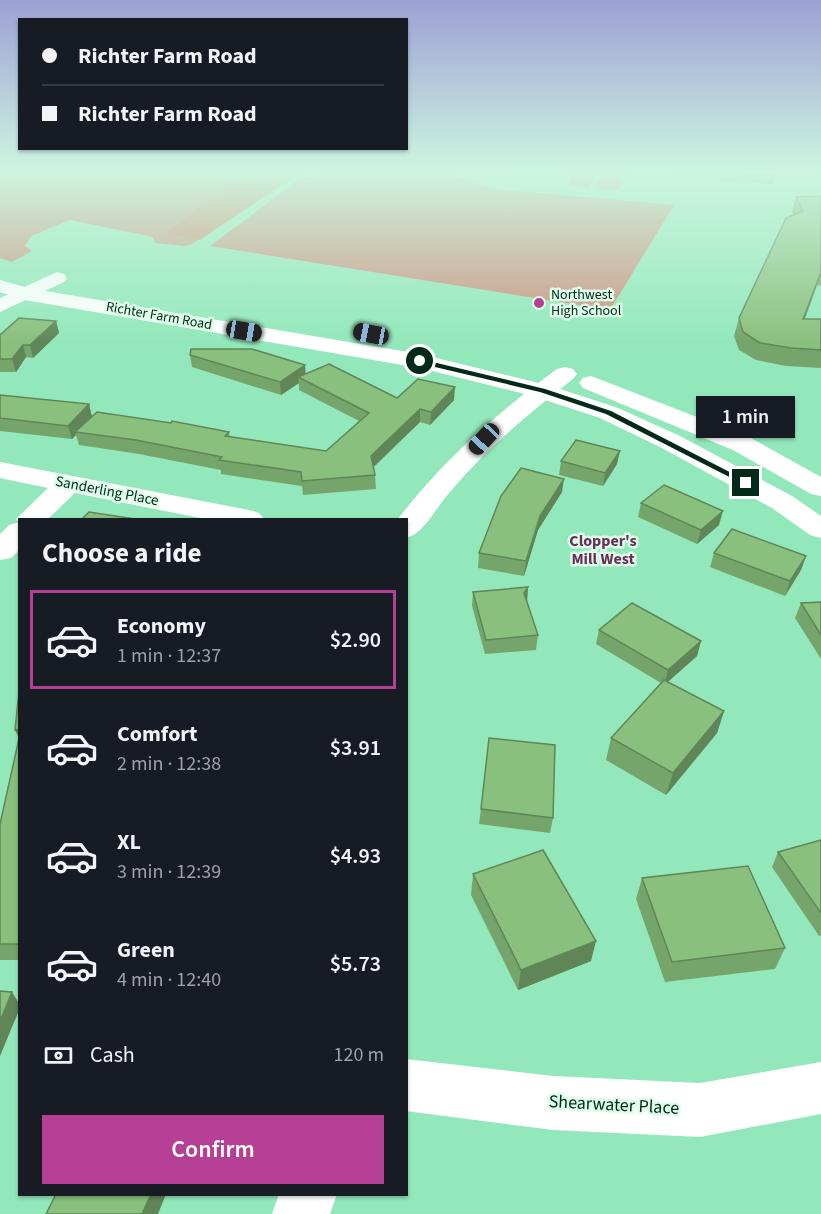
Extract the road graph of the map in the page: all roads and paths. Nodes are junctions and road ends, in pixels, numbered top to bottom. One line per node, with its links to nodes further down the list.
1 (27, 272): 2 (main road, Richter Farm Road)
2 (57, 278): 4 (main road); 6 (main road, Richter Farm Road)
3 (0, 286): 4 (main road, Richter Farm Road)
4 (26, 294): 5 (main road); 7 (main road, Richter Farm Road)
5 (0, 306)
6 (464, 351)
7 (550, 378): 10 (main road, Richter Farm Road); 13 (main road); 14 (main road, Richter Farm Road)
8 (0, 470): 9 (main road, Sanderling Place)
9 (69, 484): 11 (main road); 12 (main road, Sanderling Place)
10 (821, 488)
11 (32, 518)
12 (244, 518)
13 (408, 526)
14 (821, 529)
15 (18, 533): 16 (main road)
16 (0, 551)
17 (408, 1085): 18 (main road, Shearwater Place)
18 (821, 1088)
19 (307, 1196): 20 (main road)
20 (301, 1214)

